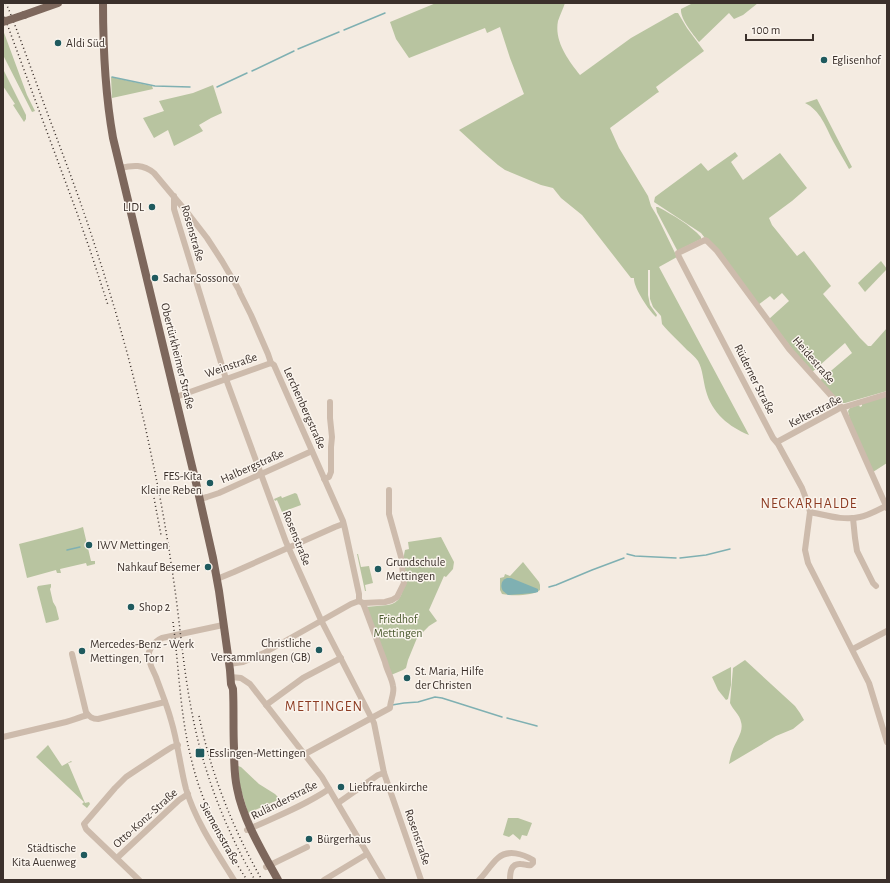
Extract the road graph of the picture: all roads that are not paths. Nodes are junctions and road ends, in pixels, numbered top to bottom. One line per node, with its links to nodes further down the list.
1 (58, 3): 3 (main road, bridge)
2 (103, 3): 4 (main road, Obertürkheimer Straße)
3 (3, 22)
4 (120, 168): 5 (street, Lerchenbergstraße); 10 (main road, Obertürkheimer Straße)
5 (174, 196): 7 (street, Lerchenbergstraße); 8 (street, Rosenstraße)
6 (705, 240): 12 (street, Heidestraße); 13 (street, Rüderner Straße)
7 (271, 363): 8 (street, Weinstraße); 14 (street, Lerchenbergstraße)
8 (226, 379): 10 (street, Weinstraße); 15 (street, Rosenstraße)
9 (887, 394): 12 (street, Kelterstraße)
10 (176, 396): 18 (main road, Obertürkheimer Straße)
11 (330, 402): 16 (street)
12 (842, 408): 13 (street, Kelterstraße); 19 (street, Heidestraße)
13 (777, 442): 20 (street, Rüderner Straße)
14 (312, 451): 15 (street, Halbergstraße); 16 (street, Lerchenbergstraße)
15 (261, 474): 18 (street, Halbergstraße); 23 (street, Rosenstraße)
16 (324, 479): 22 (street, Lerchenbergstraße)
17 (389, 490): 26 (street)
18 (200, 499): 24 (main road, Obertürkheimer Straße)
19 (887, 507): 21 (street)
20 (810, 512): 21 (street); 30 (street, Rüderner Straße)
21 (853, 518): 25 (street)
22 (344, 524): 23 (street); 26 (street, Lerchenbergstraße)
23 (288, 548): 24 (street); 27 (street, Rosenstraße)
24 (217, 578): 28 (main road, Obertürkheimer Straße)
25 (876, 586)
26 (361, 602): 27 (street); 38 (street, Lerchenbergstraße)
27 (321, 620): 32 (street, Rosenstraße); 33 (street)
28 (224, 625): 33 (main road, Obertürkheimer Straße); 35 (street, Siemensstraße)
29 (887, 631): 30 (street)
30 (853, 649): 40 (street, Rüderner Straße)
31 (72, 654): 37 (street)
32 (341, 658): 36 (street); 38 (street, Rosenstraße)
33 (229, 664): 34 (main road, Obertürkheimer Straße)
34 (231, 680): 36 (street); 47 (main road, Obertürkheimer Straße)
35 (165, 702): 37 (street); 41 (street, Siemensstraße)
36 (266, 704): 42 (street)
37 (90, 717): 39 (street)
38 (372, 718): 42 (street); 43 (street, Rosenstraße)
39 (3, 737)
40 (887, 742)
41 (178, 746): 45 (street, Siemensstraße); 50 (street)
42 (305, 754): 44 (street)
43 (384, 773): 46 (street); 60 (street, Rosenstraße)
44 (329, 789): 46 (street); 47 (street, Ruländerstraße)
45 (188, 794): 50 (street, Otto-Konz-Straße); 54 (street, Siemensstraße)
46 (338, 803): 49 (street)
47 (249, 830): 51 (main road, Obertürkheimer Straße)
48 (307, 847): 51 (street)
49 (367, 854): 52 (street); 59 (street)
50 (117, 858): 53 (street)
51 (268, 866): 55 (main road); 56 (main road)
52 (335, 874): 57 (street); 58 (street)
53 (139, 880)
54 (234, 880)
55 (274, 880)
56 (278, 880)
57 (324, 880)
58 (338, 880)
59 (383, 880)
60 (421, 880)
61 (479, 880): 62 (street)
62 (510, 880)

